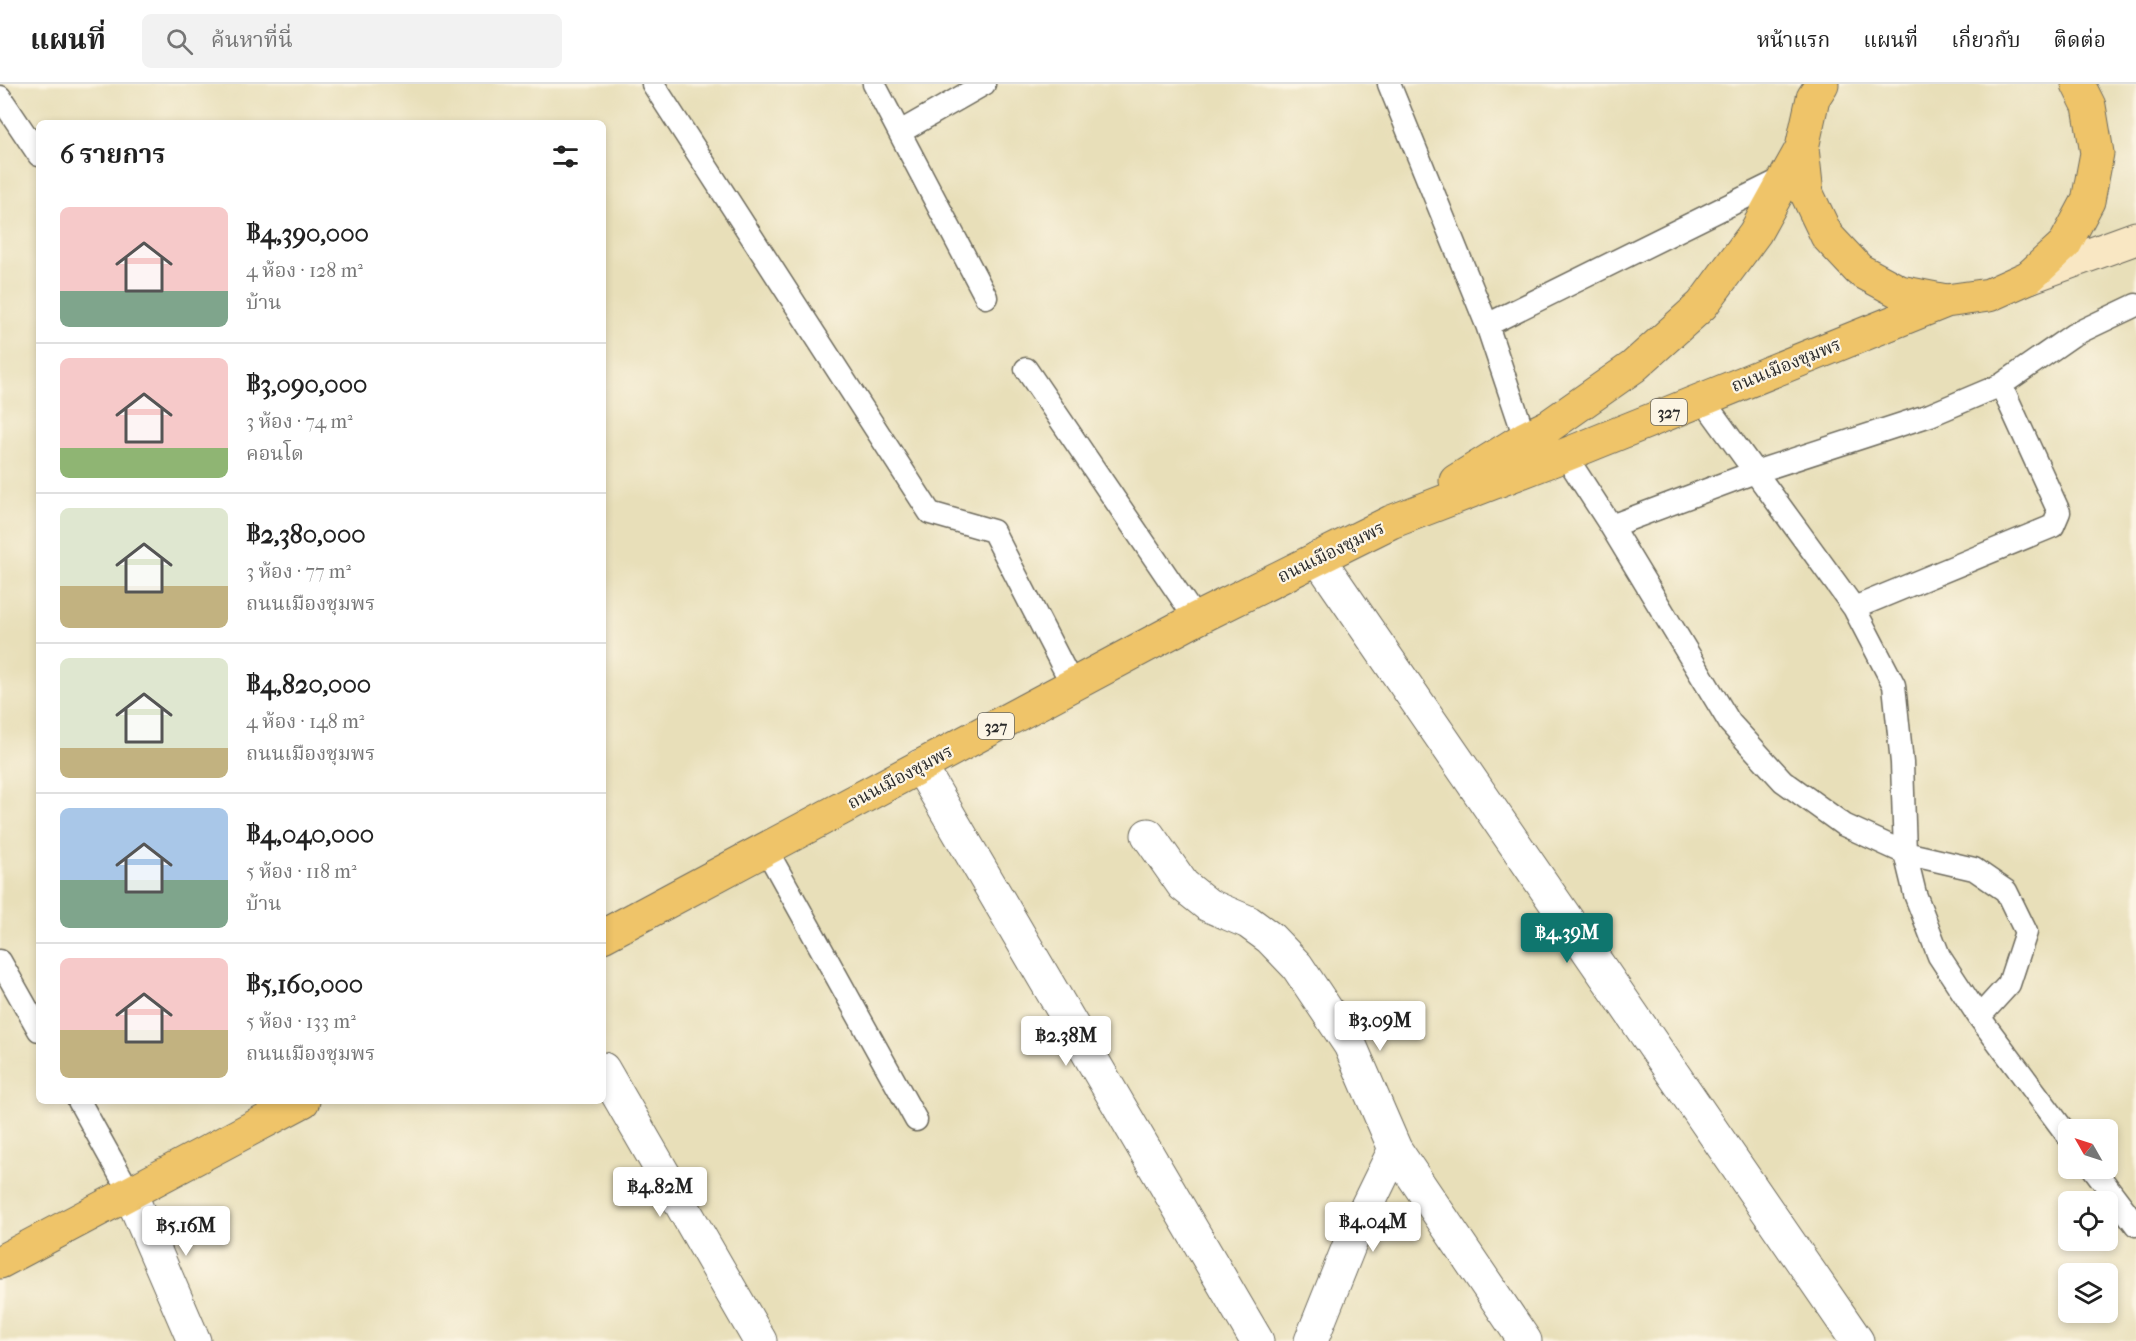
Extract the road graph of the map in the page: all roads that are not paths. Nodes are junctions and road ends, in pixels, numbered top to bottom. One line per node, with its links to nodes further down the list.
1 (653, 84): 29 (lane)
2 (874, 84): 8 (lane)
3 (984, 84): 8 (lane)
4 (1389, 84): 17 (lane)
5 (2078, 84): 13 (main road)
6 (1814, 89): 9 (main road)
7 (0, 97): 10 (lane)
8 (900, 132): 14 (lane)
9 (1802, 148): 11 (main road, ถนนเมืองชุมพร / 327); 15 (main road)
10 (36, 151)
11 (1786, 177): 17 (lane); 21 (main road, ถนนเมืองชุมพร / 327)
12 (2136, 238): 13 (main road)
13 (2029, 277): 15 (main road)
14 (986, 297)
15 (1946, 301): 20 (main road, ถนนเมืองชุมพร / 327)
16 (2136, 305): 19 (lane)
17 (1487, 325): 21 (lane)
18 (1026, 369): 28 (lane)
19 (2001, 385): 23 (lane); 27 (lane)
20 (1702, 399): 22 (main road, ถนนเมืองชุมพร / 327); 23 (lane)
21 (1525, 438): 24 (main road, ถนนเมืองชุมพร / 327)
22 (1565, 455): 24 (main road, ถนนเมืองชุมพร / 327); 25 (lane)
23 (1755, 472): 25 (lane); 27 (lane)
24 (1391, 522): 26 (main road, ถนนเมืองชุมพร / 327)
25 (1611, 526): 33 (lane)
26 (1318, 558): 28 (main road, ถนนเมืองชุมพร / 327); 53 (street)
27 (1854, 608): 33 (lane)
28 (1196, 619): 29 (main road, ถนนเมืองชุมพร / 327)
29 (1072, 686): 30 (main road, ถนนเมืองชุมพร / 327)
30 (920, 766): 32 (main road, ถนนเมืองชุมพร / 327); 50 (street)
31 (1148, 835): 43 (street)
32 (766, 849): 34 (main road, ถนนเมืองชุมพร / 327); 41 (lane)
33 (1905, 853): 36 (lane); 36 (lane)
34 (606, 934)
35 (0, 961): 37 (lane)
36 (1979, 1017): 42 (lane)
37 (36, 1025)
38 (606, 1074): 49 (street)
39 (81, 1104): 45 (lane)
40 (295, 1104): 45 (main road)
41 (916, 1120)
42 (2058, 1123)
43 (1395, 1149): 51 (street); 52 (street)
44 (2101, 1179): 46 (lane)
45 (130, 1193): 47 (main road); 48 (street)
46 (2136, 1225)
47 (0, 1262)
48 (194, 1341)
49 (760, 1341)
50 (1257, 1341)
51 (1311, 1341)
52 (1525, 1341)
53 (1857, 1341)

